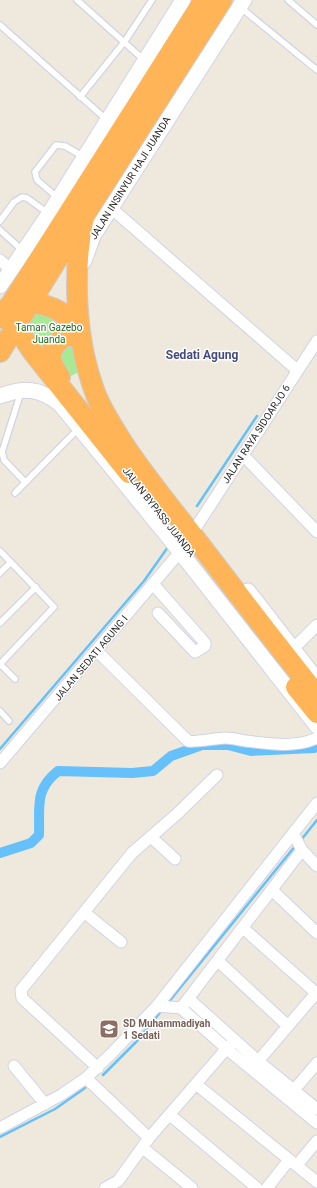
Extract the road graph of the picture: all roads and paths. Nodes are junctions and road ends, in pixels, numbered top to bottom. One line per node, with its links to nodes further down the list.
1 (77, 0): 8 (lane)
2 (152, 0): 8 (lane)
3 (288, 0): 7 (lane)
4 (235, 2): 10 (lane); 16 (street, JALAN INSINYUR HAJI JUANDA); 18 (highway, JALAN INSINYUR HAJI JUANDA)
5 (188, 3): 9 (street, JALAN INSINYUR HAJI JUANDA); 13 (highway, JALAN INSINYUR HAJI JUANDA)
6 (0, 25): 11 (lane)
7 (317, 25)
8 (124, 41): 9 (lane); 11 (lane)
9 (144, 60): 12 (street, JALAN INSINYUR HAJI JUANDA)
10 (317, 70)
11 (80, 97): 12 (lane)
12 (107, 120): 13 (street, JALAN INSINYUR HAJI JUANDA)
13 (104, 142): 14 (street, JALAN INSINYUR HAJI JUANDA); 23 (highway, JALAN INSINYUR HAJI JUANDA)
14 (84, 158): 15 (street, JALAN INSINYUR HAJI JUANDA); 15 (lane)
15 (58, 198): 17 (street, JALAN INSINYUR HAJI JUANDA)
16 (111, 208): 27 (street); 36 (street, JALAN INSINYUR HAJI JUANDA)
17 (48, 214): 19 (lane); 21 (street, JALAN INSINYUR HAJI JUANDA)
18 (84, 216): 23 (highway, JALAN INSINYUR HAJI JUANDA); 25 (highway, JALAN BYPASS JUANDA)
19 (0, 221)
20 (0, 230): 21 (lane)
21 (24, 251): 22 (street, JALAN INSINYUR HAJI JUANDA)
22 (5, 264): 23 (street, JALAN INSINYUR HAJI JUANDA)
23 (9, 301): 25 (highway, JALAN BYPASS JUANDA); 26 (highway, JALAN INSINYUR HAJI JUANDA); 30 (highway, JALAN BYPASS JUANDA)
24 (317, 341): 27 (street, JALAN RAYA SIDOARJO 6)
25 (81, 344): 30 (highway); 36 (highway, JALAN BYPASS JUANDA)
26 (0, 352)
27 (298, 370): 32 (street, JALAN RAYA SIDOARJO 6)
28 (21, 390): 29 (street); 31 (street); 33 (lane)
29 (0, 396)
30 (72, 400): 36 (highway, JALAN BYPASS JUANDA)
31 (79, 428): 33 (lane); 36 (street)
32 (243, 455): 35 (street); 36 (street, JALAN RAYA SIDOARJO 6)
33 (25, 482): 34 (lane)
34 (15, 493)
35 (317, 532)
36 (185, 535): 40 (street, JALAN SEDATI AGUNG I); 46 (highway, JALAN BYPASS JUANDA); 46 (highway, JALAN BYPASS JUANDA); 54 (street)
37 (0, 551): 38 (lane)
38 (11, 562): 39 (lane); 41 (lane)
39 (0, 573)
40 (153, 584): 42 (street); 45 (street, JALAN SEDATI AGUNG I)
41 (36, 587): 43 (lane); 47 (lane)
42 (158, 613)
43 (0, 623)
44 (317, 626): 46 (street)
45 (97, 651): 55 (street); 56 (street, JALAN SEDATI AGUNG I)
46 (291, 663): 49 (street); 50 (highway, JALAN BYPASS JUANDA); 52 (highway, JALAN BYPASS JUANDA)
47 (0, 664): 48 (lane)
48 (15, 679)
49 (317, 680)
50 (317, 695)
51 (0, 711): 53 (lane)
52 (317, 713)
53 (9, 721)
54 (317, 726)
55 (317, 738)
56 (0, 763)
57 (216, 775): 59 (street)
58 (317, 803): 60 (street)
59 (151, 837): 61 (street); 64 (street)
60 (298, 842): 62 (street); 63 (street); 71 (street)
61 (175, 859)
62 (317, 866)
63 (272, 890): 65 (street); 66 (street)
64 (84, 913): 67 (street); 79 (street)
65 (243, 928): 68 (street); 69 (street)
66 (317, 933)
67 (121, 942)
68 (218, 961): 70 (street); 73 (street)
69 (317, 992): 73 (street)
70 (189, 999): 72 (street); 74 (street)
71 (159, 1006): 72 (street); 79 (street)
72 (177, 1008): 75 (street)
73 (288, 1026): 76 (street)
74 (234, 1040): 75 (street); 76 (street)
75 (227, 1049): 80 (street); 82 (street)
76 (258, 1061): 80 (street); 83 (street)
77 (317, 1063): 83 (street)
78 (14, 1066): 84 (street)
79 (98, 1068): 81 (street)
80 (251, 1070): 87 (street)
81 (86, 1078): 84 (street); 90 (street)
82 (196, 1085): 86 (street); 91 (street)
83 (294, 1090): 85 (street)
84 (45, 1104): 88 (street)
85 (317, 1109)
86 (170, 1114): 90 (street); 96 (street)
87 (317, 1123)
88 (0, 1128)
89 (317, 1141): 91 (street)
90 (146, 1143): 93 (street); 95 (street)
91 (293, 1162): 92 (street); 97 (street)
92 (317, 1182)
93 (121, 1185): 94 (street)
94 (105, 1188)
95 (192, 1188)
96 (256, 1188)
97 (267, 1188)

